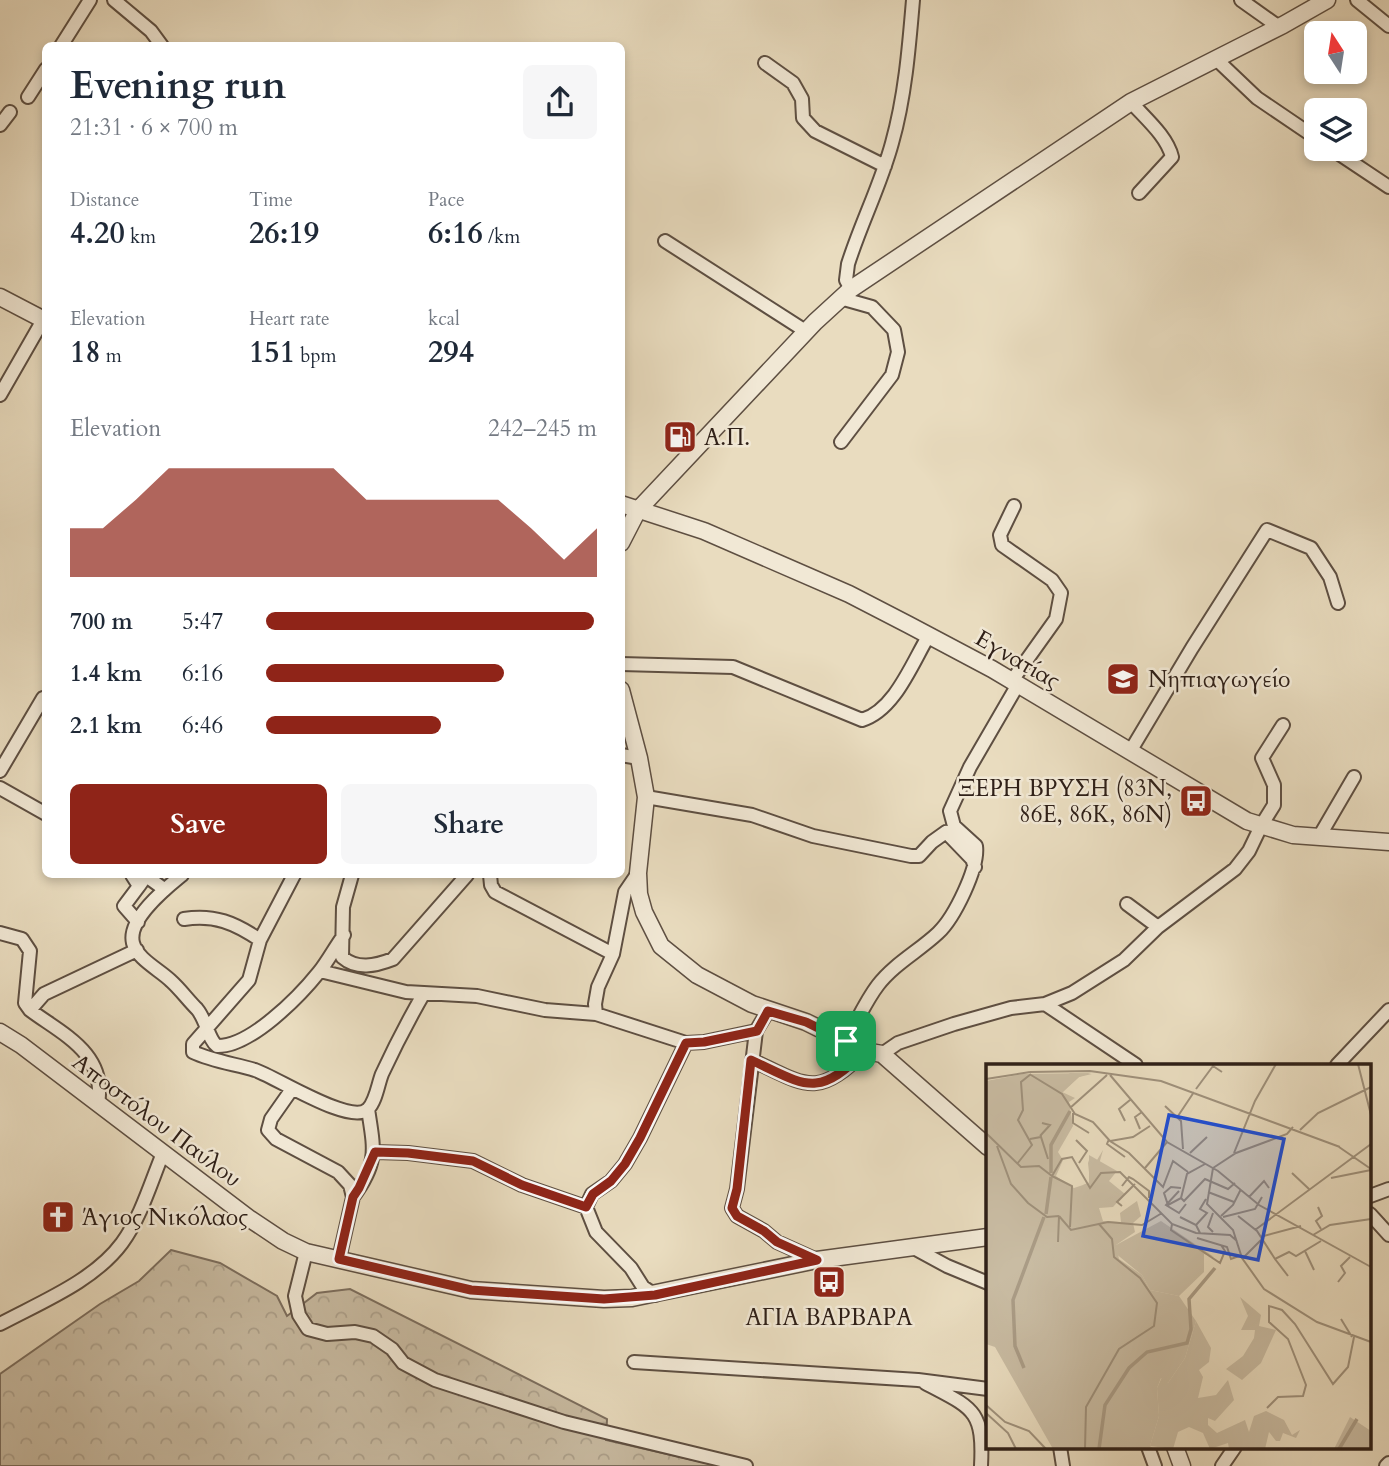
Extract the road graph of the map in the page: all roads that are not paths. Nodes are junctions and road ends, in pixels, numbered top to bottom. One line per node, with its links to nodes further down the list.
1 (90, 0): 9 (street)
2 (114, 0): 10 (street)
3 (913, 0): 20 (street)
4 (1241, 0): 8 (street)
5 (1327, 0): 8 (street)
6 (1357, 0): 7 (street)
7 (1389, 26)
8 (1279, 27): 11 (street)
9 (64, 42)
10 (159, 42)
11 (1216, 59): 15 (street); 18 (street)
12 (765, 63): 20 (street)
13 (42, 75): 14 (street)
14 (28, 97)
15 (1131, 102): 22 (street); 24 (street)
16 (9, 112): 17 (street)
17 (0, 125)
18 (1304, 130)
19 (1350, 161): 21 (street)
20 (885, 166): 24 (street)
21 (1389, 187)
22 (1139, 193)
23 (665, 241): 28 (street)
24 (846, 294): 28 (street); 30 (street)
25 (0, 297): 26 (street)
26 (42, 319)
27 (42, 323): 29 (street)
28 (807, 332): 33 (street)
29 (0, 395)
30 (841, 442)
31 (625, 505): 33 (street, Εγνατίας)
32 (1014, 506): 38 (street)
33 (638, 510): 34 (street); 36 (street, Εγνατίας)
34 (625, 535)
35 (1338, 603): 42 (street)
36 (929, 635): 37 (street); 38 (street, Εγνατίας)
37 (625, 664)
38 (1014, 684): 42 (street, Εγνατίας); 51 (street)
39 (42, 700): 45 (street)
40 (625, 705): 44 (street)
41 (1283, 725): 50 (street)
42 (1131, 750): 50 (street, Εγνατίας)
43 (625, 756): 44 (street)
44 (639, 758): 48 (street)
45 (0, 771)
46 (1354, 777): 52 (street)
47 (0, 788): 49 (street)
48 (646, 797): 51 (street); 54 (street)
49 (42, 812)
50 (1261, 826): 52 (street, Εγνατίας); 66 (street)
51 (950, 829): 84 (street)
52 (1319, 837): 53 (street, Εγνατίας)
53 (1389, 842)
54 (638, 873): 71 (street); 79 (street)
55 (149, 878): 62 (street)
56 (178, 878): 62 (street)
57 (292, 878): 69 (street)
58 (351, 878): 68 (street)
59 (464, 878): 72 (street)
60 (490, 878): 71 (street)
61 (136, 881): 65 (street)
62 (164, 889): 65 (street)
63 (1127, 904): 66 (street)
64 (184, 919): 69 (street)
65 (138, 922): 70 (street)
66 (1158, 927): 76 (street)
67 (0, 933): 77 (street)
68 (344, 935): 72 (street); 73 (street)
69 (260, 940): 81 (street)
70 (137, 950): 77 (street); 81 (street)
71 (613, 954): 80 (street)
72 (393, 959): 74 (street)
73 (320, 971): 74 (street); 81 (street)
74 (380, 985): 75 (street)
75 (424, 993): 80 (street); 92 (street)
76 (1045, 1004): 86 (street); 88 (street)
77 (30, 1010): 91 (street)
78 (1389, 1010): 89 (street)
79 (768, 1011): 82 (street); 84 (street)
80 (597, 1014): 85 (street)
81 (208, 1026): 90 (street)
82 (757, 1031): 85 (street); 87 (street)
83 (0, 1032): 91 (street, Αποστόλου Παύλου)
84 (846, 1041): 86 (street)
85 (686, 1043): 99 (street)
86 (873, 1053): 87 (street); 93 (street)
87 (751, 1060): 106 (street)
88 (1135, 1064)
89 (1338, 1064)
90 (292, 1089): 92 (street); 98 (street)
91 (98, 1103): 95 (street, Αποστόλου Παύλου)
92 (368, 1109): 94 (street)
93 (986, 1145)
94 (375, 1152): 98 (street); 99 (street)
95 (163, 1153): 104 (street, Αποστόλου Παύλου); 109 (street)
96 (1389, 1189): 97 (street)
97 (1372, 1195)
98 (353, 1197): 105 (street)
99 (586, 1207): 108 (street)
100 (1373, 1223): 101 (street)
101 (1389, 1235)
102 (986, 1237): 103 (street, Αποστόλου Παύλου)
103 (912, 1247): 106 (street, Αποστόλου Παύλου); 107 (street)
104 (306, 1252): 105 (street, Αποστόλου Παύλου); 116 (street)
105 (339, 1259): 108 (street, Αποστόλου Παύλου)
106 (817, 1260): 108 (street, Αποστόλου Παύλου)
107 (986, 1282)
108 (655, 1295)
109 (0, 1324)
110 (634, 1362): 111 (street)
111 (918, 1380): 112 (street); 117 (street)
112 (986, 1389)
113 (1060, 1448): 118 (street)
114 (1175, 1448): 119 (street)
115 (1233, 1448): 120 (street)
116 (746, 1466)
117 (981, 1466)
118 (1063, 1466)
119 (1182, 1466)
120 (1222, 1466)

